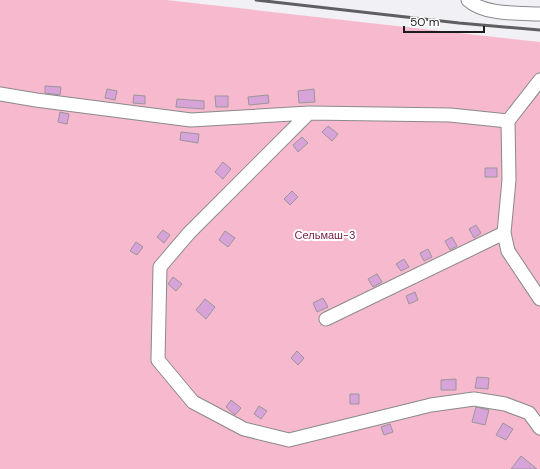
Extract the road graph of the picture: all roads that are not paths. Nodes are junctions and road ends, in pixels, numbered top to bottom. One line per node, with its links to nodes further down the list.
1 (468, 0): 2 (lane)
2 (540, 14)
3 (540, 80): 6 (lane)
4 (0, 94): 5 (lane)
5 (309, 113): 6 (lane); 10 (lane)
6 (508, 121): 7 (lane)
7 (504, 233): 8 (lane); 9 (lane)
8 (538, 294)
9 (326, 319)
10 (540, 428)

